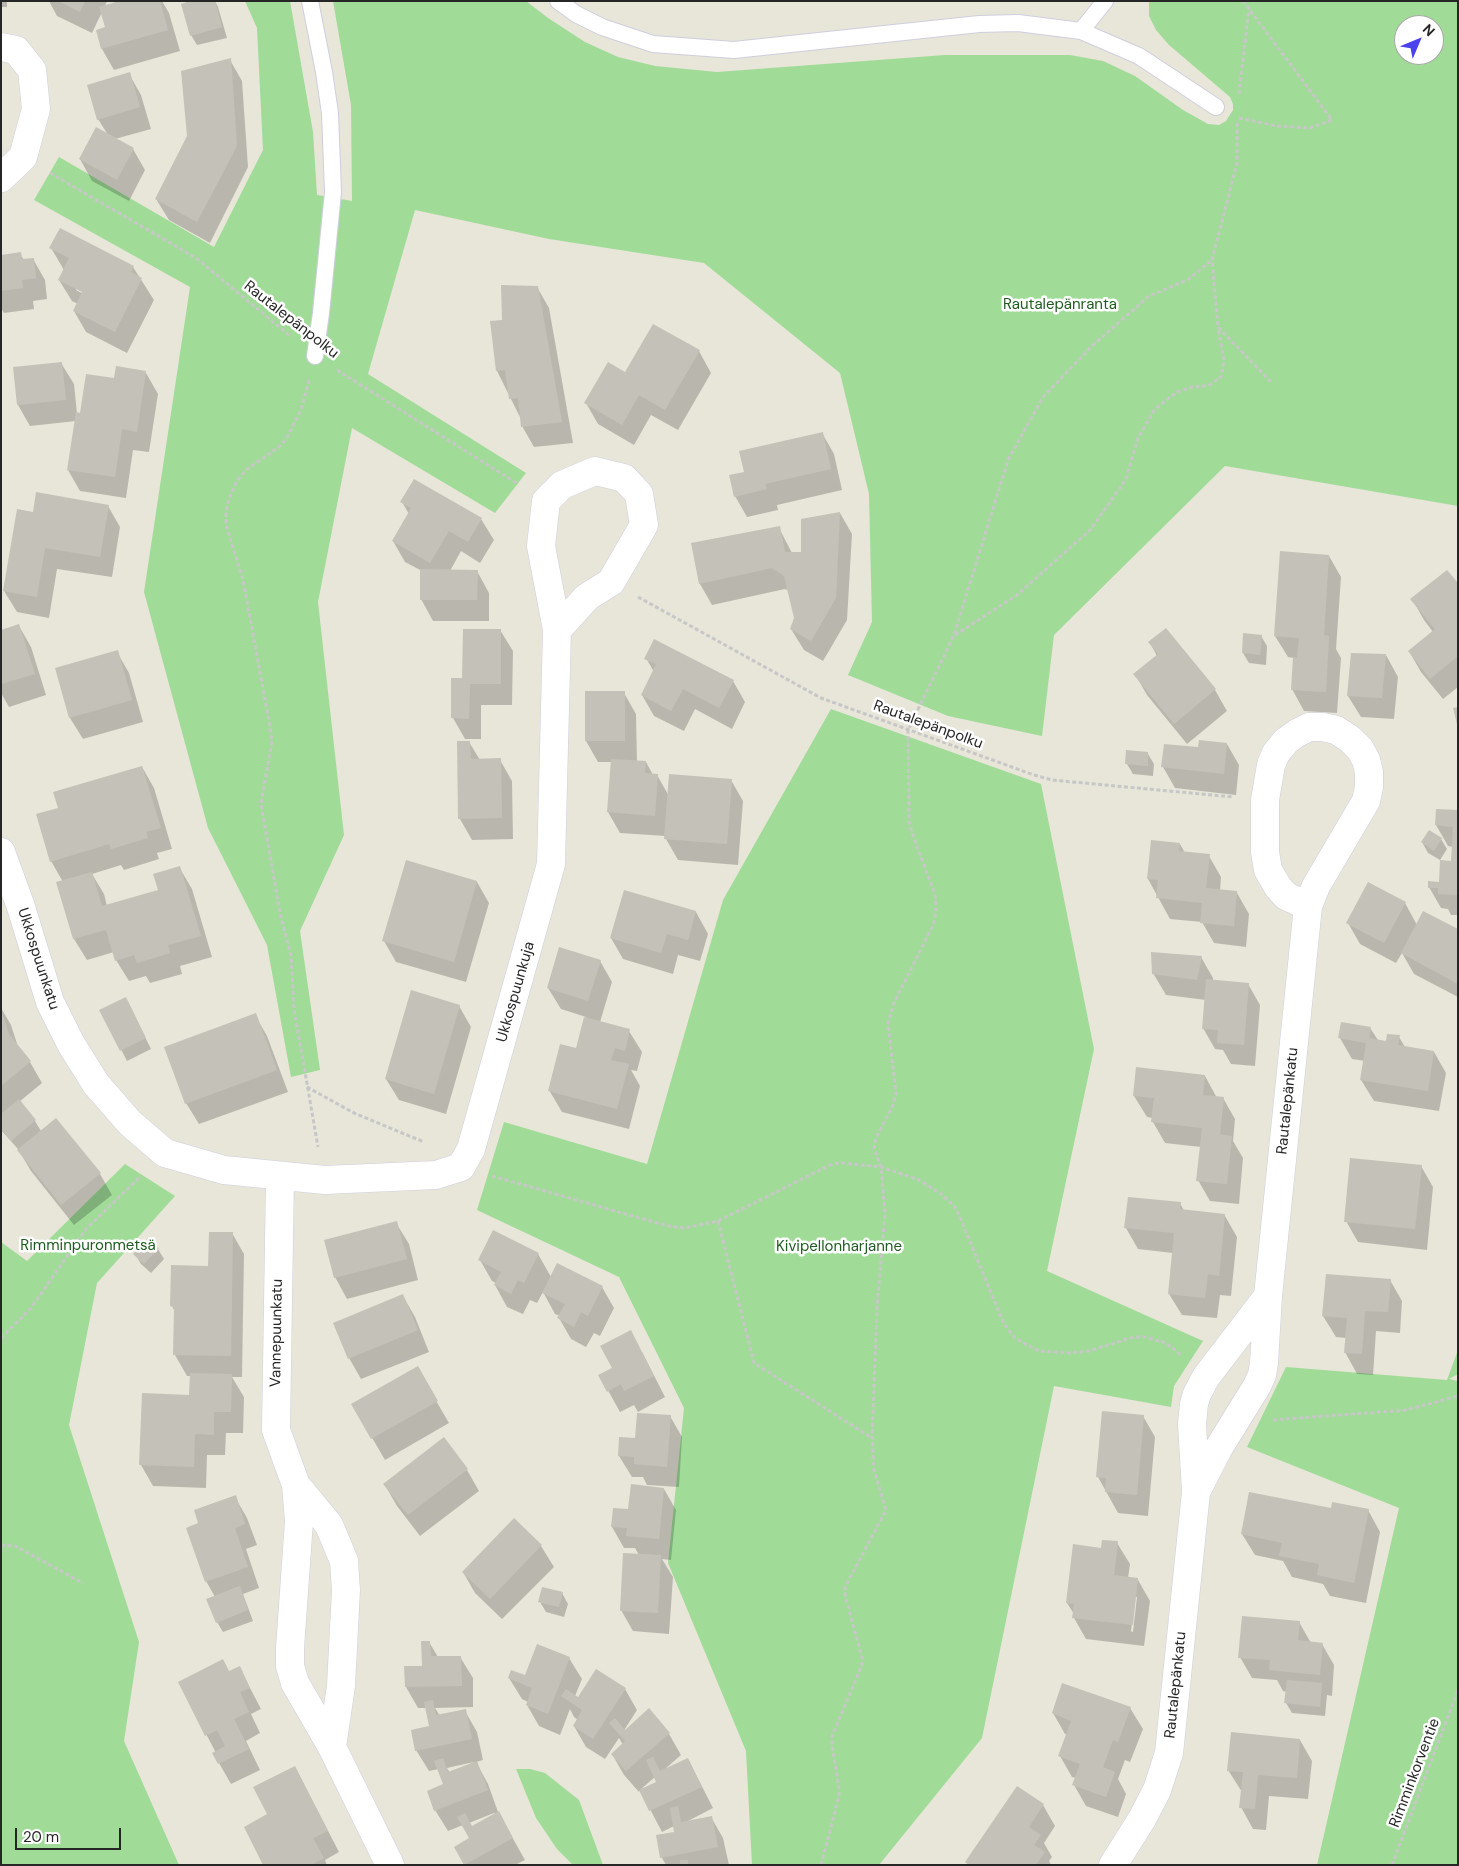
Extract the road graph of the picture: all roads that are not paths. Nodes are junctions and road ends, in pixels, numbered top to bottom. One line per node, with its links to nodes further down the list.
1 (310, 1): 8 (lane)
2 (558, 1): 4 (lane)
3 (1105, 1): 4 (lane)
4 (1080, 31): 6 (lane)
5 (1, 47): 7 (street)
6 (1216, 108)
7 (1, 178)
8 (315, 356)
9 (557, 630): 9 (street, Ukkospuunkuja); 12 (street, Ukkospuunkuja)
10 (1, 852): 12 (street, Ukkospuunkatu)
11 (1308, 906): 11 (street, Rautalepänkatu); 13 (street, Rautalepänkatu)
12 (280, 1176): 14 (street, Vannepuunkatu)
13 (1268, 1296): 15 (street, Rautalepänkatu); 15 (street, Rautalepänkatu)
14 (296, 1485): 16 (street, Vannepuunkatu); 16 (street, Vannepuunkatu)
15 (1196, 1492): 18 (street, Rautalepänkatu)
16 (332, 1747): 17 (street, Vannepuunkatu)
17 (390, 1865)
18 (1113, 1865)

